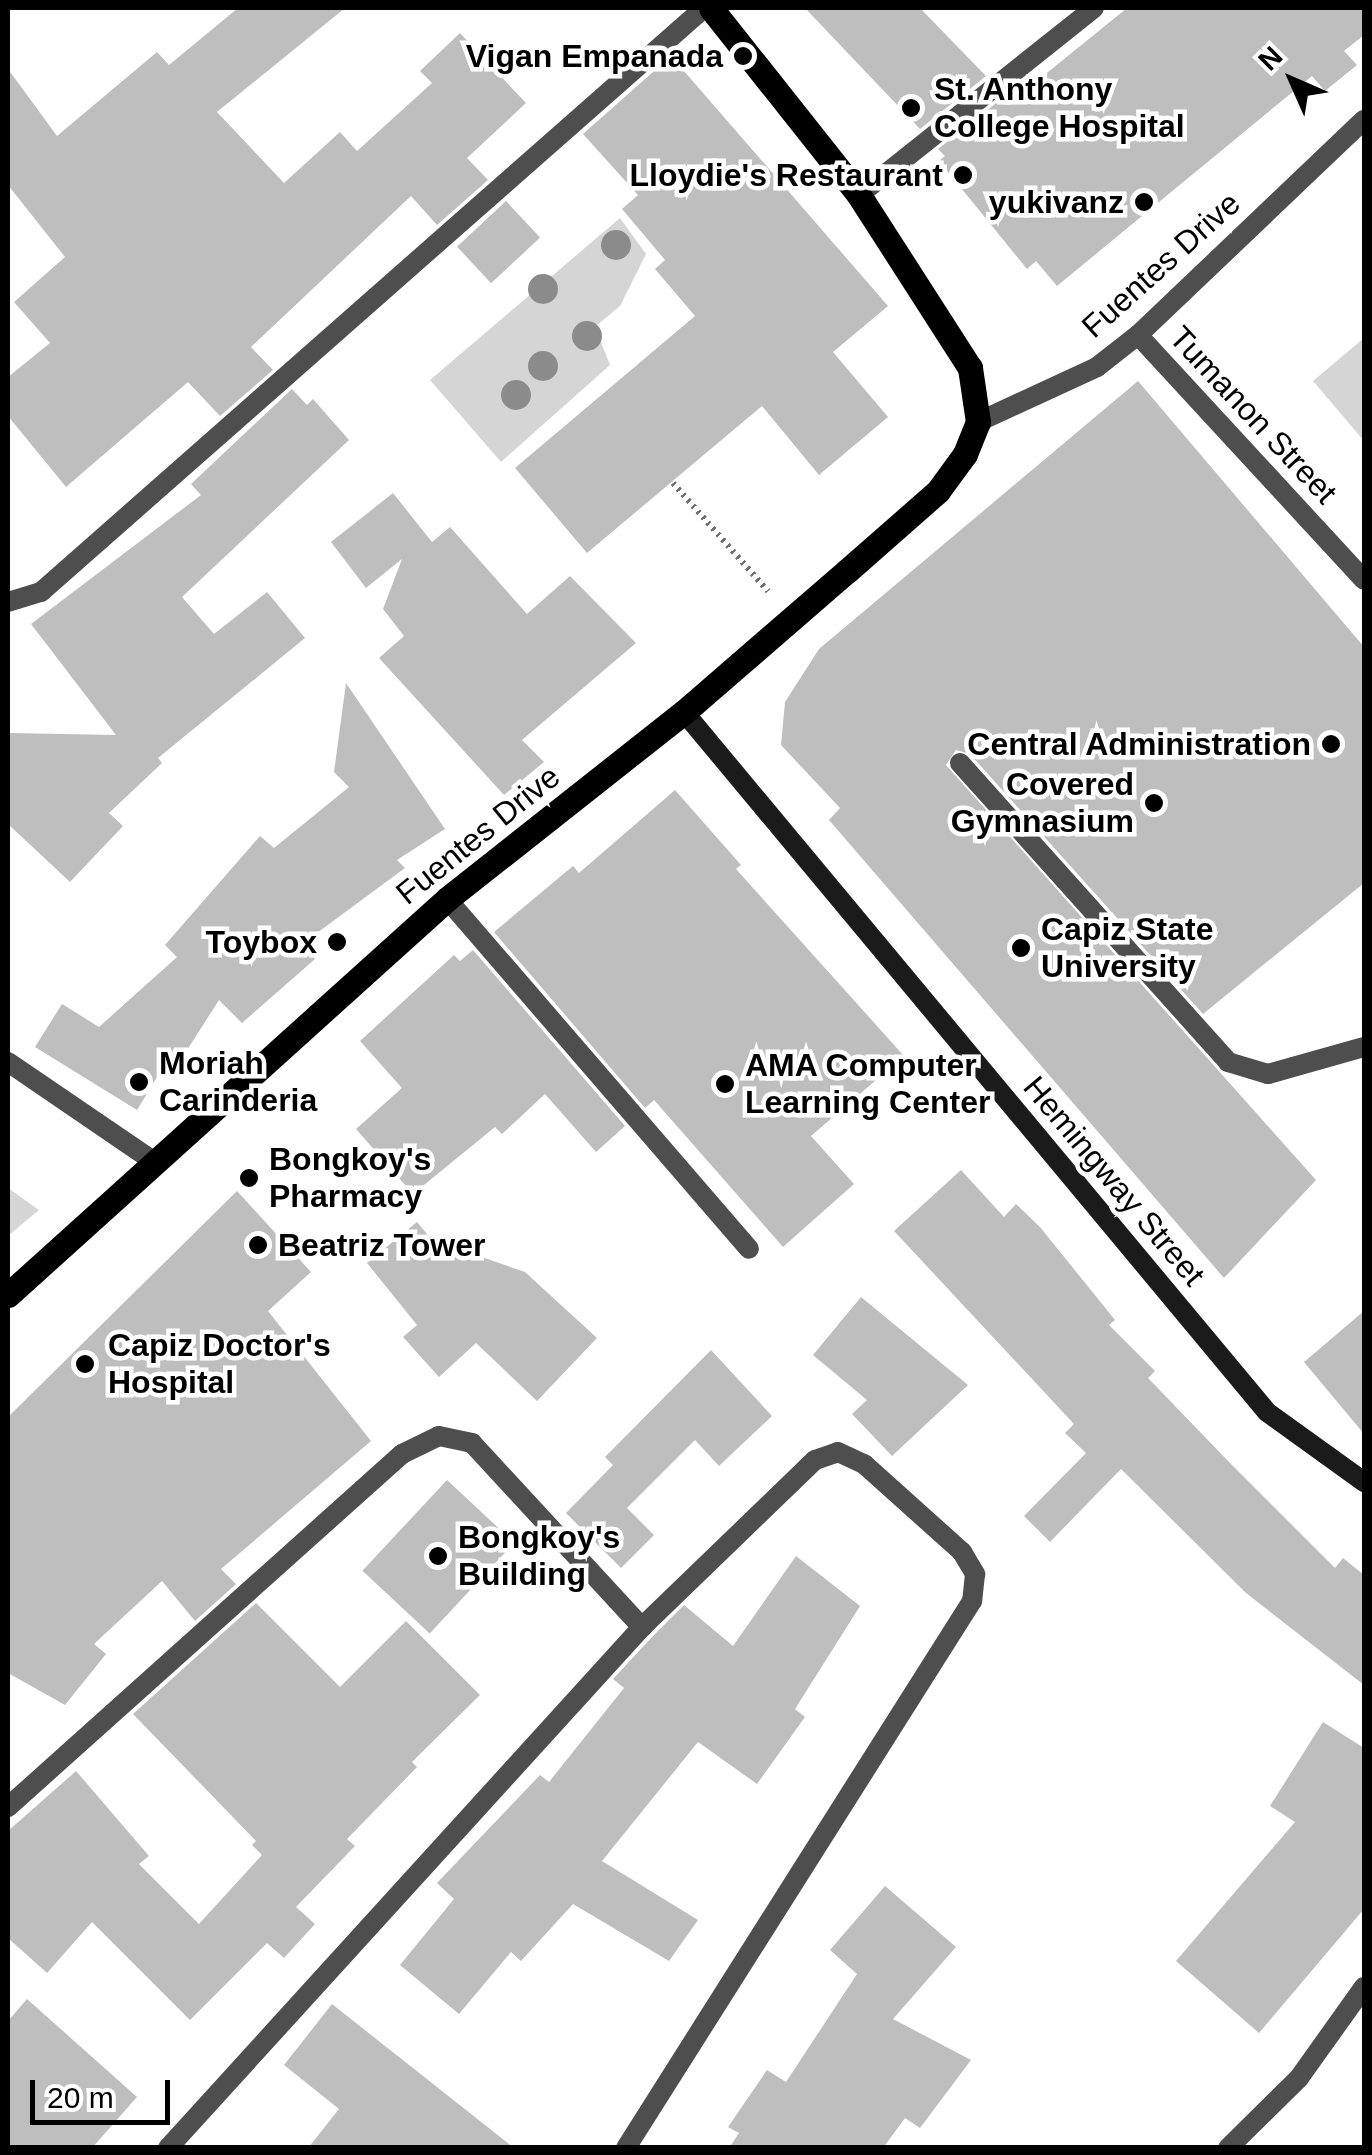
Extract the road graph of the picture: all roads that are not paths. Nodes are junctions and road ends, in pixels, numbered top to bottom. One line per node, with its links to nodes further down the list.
1 (708, 8): 4 (main road); 8 (street)
2 (1094, 8): 4 (street)
3 (1364, 120): 5 (street, Fuentes Drive)
4 (859, 195): 6 (main road)
5 (1138, 334): 6 (street, Fuentes Drive); 7 (street, Tumanon Street)
6 (978, 422): 9 (main road, Fuentes Drive)
7 (1364, 580)
8 (8, 602)
9 (684, 712): 11 (main road, Fuentes Drive); 17 (main road, Hemingway Street)
10 (960, 763): 12 (street)
11 (447, 899): 14 (main road, Fuentes Drive); 15 (street)
12 (1364, 1047)
13 (8, 1062): 14 (street)
14 (156, 1163): 16 (main road, Fuentes Drive)
15 (749, 1249)
16 (8, 1295)
17 (1364, 1482)
18 (642, 1627): 19 (street); 21 (street); 22 (street)
19 (8, 1806)
20 (1364, 1987): 23 (street)
21 (168, 2148)
22 (626, 2148)
23 (1228, 2148)

